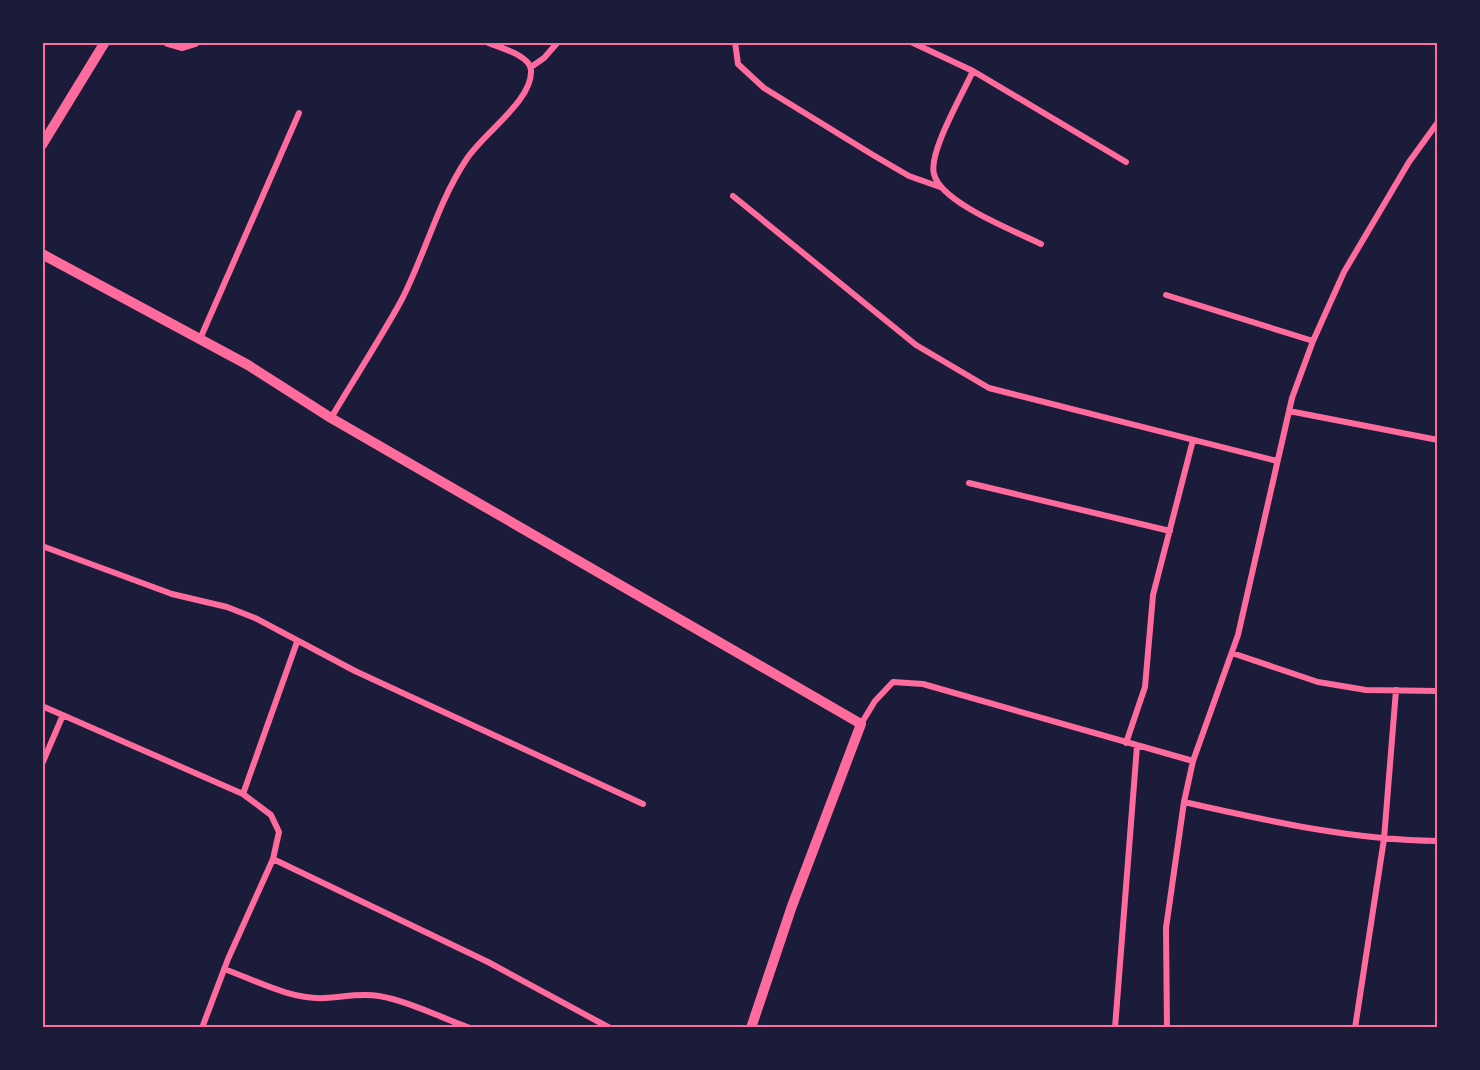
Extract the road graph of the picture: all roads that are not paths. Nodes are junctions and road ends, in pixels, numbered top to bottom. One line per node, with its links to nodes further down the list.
1 (105, 42): 12 (street)
2 (168, 42): 3 (street)
3 (195, 42)
4 (486, 42): 8 (street)
5 (558, 42): 8 (street)
6 (735, 42): 14 (street)
7 (911, 42): 9 (street)
8 (531, 67): 22 (street)
9 (973, 71): 13 (street); 14 (street)
10 (299, 113): 19 (street)
11 (1438, 122): 20 (street)
12 (42, 145)
13 (1126, 162)
14 (940, 187): 16 (street)
15 (733, 196): 23 (street)
16 (1041, 244)
17 (42, 254): 19 (street)
18 (1166, 295): 20 (street)
19 (200, 339): 22 (street)
20 (1313, 341): 21 (street)
21 (1289, 411): 24 (street); 25 (street)
22 (331, 418): 35 (street)
23 (1193, 440): 25 (street); 27 (street)
24 (1438, 440)
25 (1277, 461): 30 (street)
26 (969, 483): 27 (street)
27 (1170, 531): 36 (street)
28 (42, 546): 29 (street)
29 (297, 642): 40 (street); 42 (street)
30 (1232, 653): 31 (street); 38 (street)
31 (1396, 690): 32 (street); 43 (street)
32 (1438, 691)
33 (42, 706): 34 (street)
34 (63, 715): 39 (street); 40 (street)
35 (861, 724): 36 (street); 50 (street)
36 (1126, 743): 37 (street)
37 (1137, 746): 38 (street); 51 (street)
38 (1193, 761): 41 (street)
39 (42, 764)
40 (243, 794): 45 (street)
41 (1184, 802): 43 (street); 52 (street)
42 (643, 804)
43 (1384, 839): 44 (street); 53 (street)
44 (1438, 841)
45 (273, 859): 46 (street); 49 (street)
46 (224, 969): 47 (street); 48 (street)
47 (202, 1028)
48 (470, 1028)
49 (610, 1028)
50 (752, 1028)
51 (1115, 1028)
52 (1167, 1028)
53 (1355, 1028)

